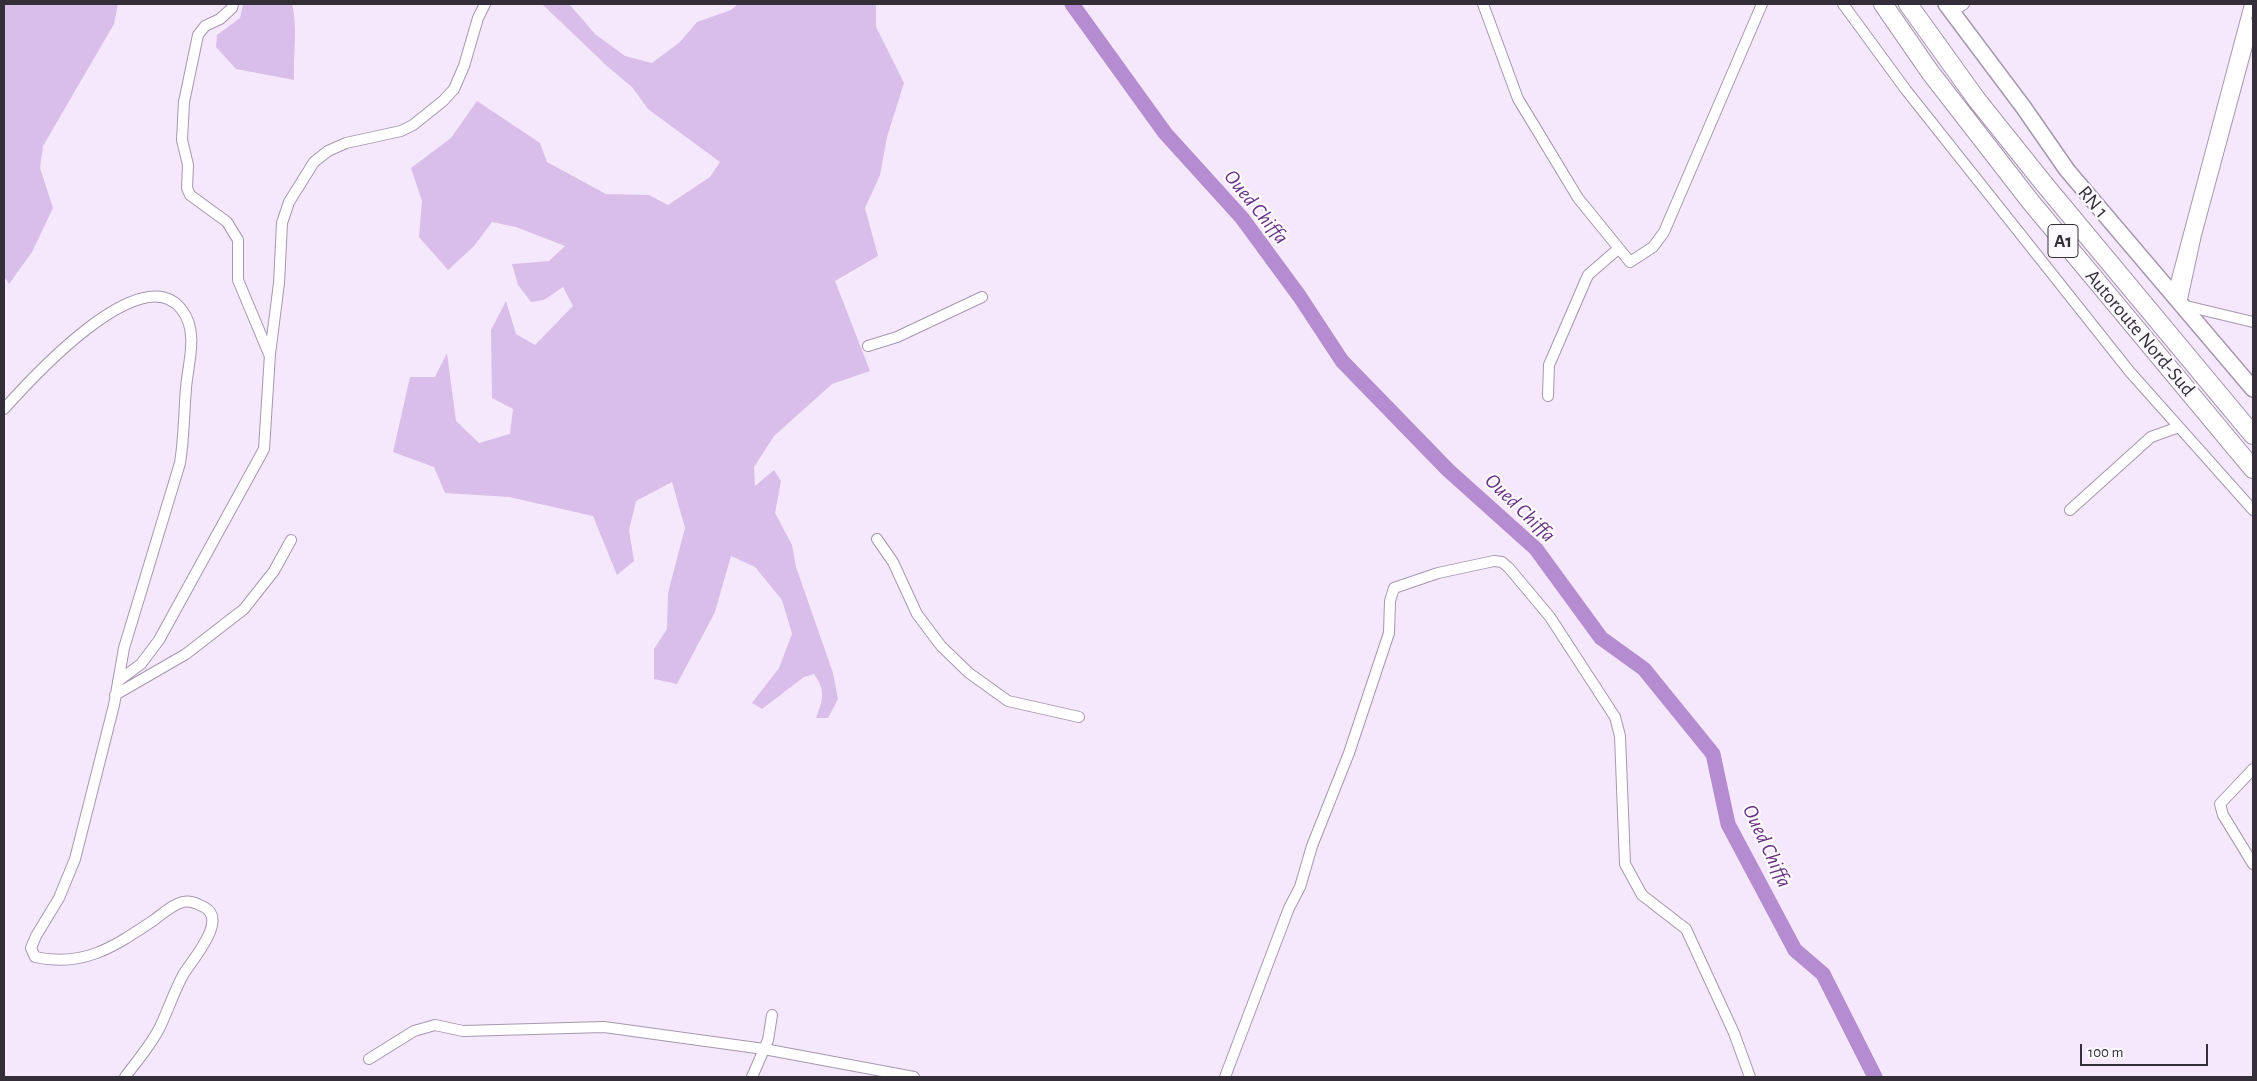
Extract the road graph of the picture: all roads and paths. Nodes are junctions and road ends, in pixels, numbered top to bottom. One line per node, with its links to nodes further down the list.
1 (233, 4): 16 (street)
2 (485, 4): 16 (street)
3 (1483, 4): 11 (street)
4 (1762, 4): 11 (street)
5 (1844, 4): 20 (street)
6 (1883, 4): 22 (highway, Autoroute Nord-Sud / A1)
7 (1908, 4): 21 (highway, Autoroute Nord-Sud / A1)
8 (2250, 4): 13 (street)
9 (1954, 6): 13 (main road, RN 1)
10 (2253, 24): 13 (street)
11 (1618, 249): 18 (street)
12 (982, 297): 15 (street)
13 (2179, 301): 14 (street); 17 (main road, RN 1)
14 (2253, 322)
15 (868, 346)
16 (270, 354): 27 (street)
17 (2253, 389)
18 (1548, 396)
19 (4, 409): 27 (street)
20 (2179, 427): 23 (street); 24 (street)
21 (2253, 435)
22 (2253, 469)
23 (2070, 510)
24 (2253, 510)
25 (877, 539): 29 (street)
26 (291, 540): 28 (street)
27 (118, 681): 28 (street)
28 (116, 695): 35 (street)
29 (1079, 717)
30 (2253, 769): 31 (street)
31 (2253, 864)
32 (772, 1015): 33 (street)
33 (764, 1049): 34 (street); 36 (street); 37 (street)
34 (369, 1059)
35 (125, 1077)
36 (752, 1077)
37 (914, 1077)
38 (1224, 1077): 39 (street)
39 (1750, 1077)

